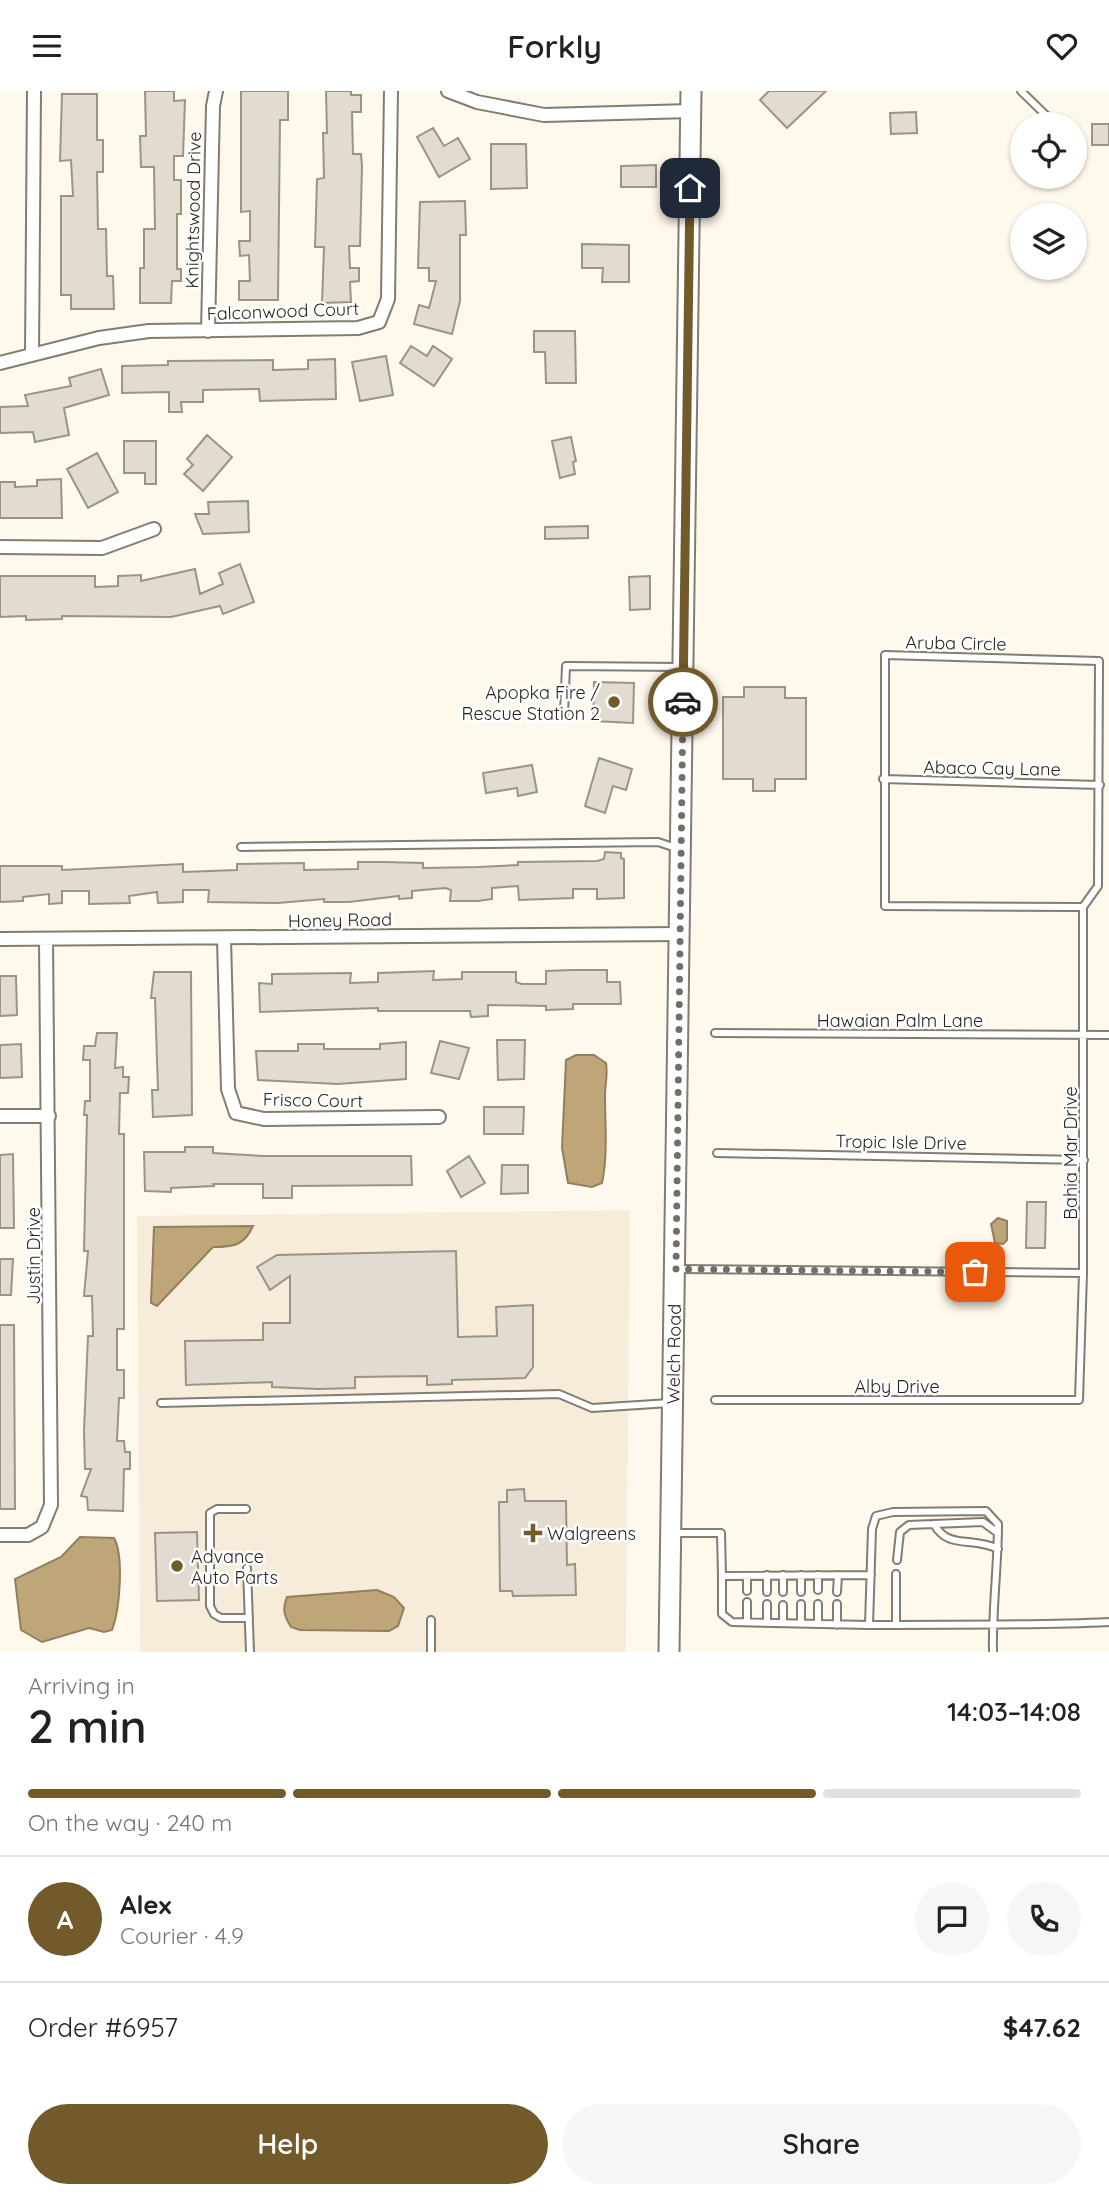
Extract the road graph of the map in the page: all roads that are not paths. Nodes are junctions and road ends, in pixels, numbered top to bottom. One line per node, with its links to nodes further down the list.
1 (34, 91): 10 (street)
2 (216, 91): 9 (street, Knightswood Drive)
3 (391, 91): 9 (street, Falconwood Court)
4 (449, 91): 7 (street)
5 (691, 91): 7 (street, Welch Road)
6 (1021, 91): 8 (lane)
7 (691, 111): 14 (street, Welch Road)
8 (1043, 112)
9 (208, 331): 10 (street, Falconwood Court)
10 (32, 355): 11 (street, Falconwood Court)
11 (0, 363)
12 (154, 529): 13 (street)
13 (0, 547)
14 (683, 667): 15 (lane); 19 (street, Welch Road)
15 (564, 714)
16 (883, 779): 17 (lane, Abaco Cay Lane); 17 (lane, Aruba Circle); 20 (lane, Aruba Circle)
17 (1100, 785): 20 (lane, Aruba Circle)
18 (241, 847): 19 (lane)
19 (681, 850): 21 (street, Welch Road)
20 (1083, 907): 26 (lane, Bahia Mar Drive)
21 (681, 934): 24 (street, Honey Road); 33 (street, Welch Road)
22 (0, 939): 23 (street, Honey Road)
23 (47, 939): 24 (street, Honey Road); 29 (street, Justin Drive)
24 (224, 939): 30 (street, Frisco Court)
25 (715, 1033): 26 (lane, Hawaian Palm Lane)
26 (1084, 1034): 27 (lane, Hawaian Palm Lane); 32 (lane, Bahia Mar Drive)
27 (1109, 1035)
28 (0, 1116): 29 (street)
29 (49, 1116): 43 (street, Justin Drive)
30 (439, 1117)
31 (717, 1153): 32 (lane, Tropic Isle Drive)
32 (1084, 1160): 34 (lane, Bahia Mar Drive)
33 (676, 1269): 34 (lane); 38 (street, Welch Road)
34 (1083, 1273): 36 (lane, Bahia Mar Drive)
35 (715, 1400): 36 (lane, Alby Drive)
36 (1079, 1400)
37 (161, 1403): 38 (lane)
38 (673, 1403): 41 (street, Welch Road)
39 (246, 1509): 68 (lane)
40 (933, 1524): 42 (lane); 44 (lane); 45 (lane)
41 (671, 1533): 53 (lane); 82 (street, Welch Road)
42 (998, 1533): 44 (lane); 52 (lane)
43 (0, 1535)
44 (998, 1549): 76 (lane)
45 (897, 1560)
46 (247, 1568): 68 (lane)
47 (896, 1574): 79 (lane)
48 (783, 1575): 49 (lane); 55 (lane); 59 (lane)
49 (801, 1575): 50 (lane); 60 (lane)
50 (818, 1575): 51 (lane); 56 (lane)
51 (838, 1575): 52 (lane); 61 (lane)
52 (870, 1575): 78 (lane)
53 (722, 1576): 54 (lane); 70 (lane)
54 (747, 1576): 55 (lane); 57 (lane)
55 (767, 1576): 58 (lane)
56 (818, 1590)
57 (747, 1591)
58 (767, 1592)
59 (783, 1592)
60 (801, 1592)
61 (837, 1592)
62 (747, 1602): 70 (lane)
63 (767, 1604): 72 (lane)
64 (801, 1604): 74 (lane)
65 (818, 1604): 75 (lane)
66 (837, 1604): 77 (lane)
67 (783, 1605): 73 (lane)
68 (249, 1618): 80 (lane)
69 (431, 1620): 81 (lane)
70 (747, 1622): 72 (lane)
71 (1109, 1622): 76 (lane)
72 (767, 1623): 73 (lane)
73 (783, 1623): 74 (lane)
74 (801, 1623): 75 (lane)
75 (818, 1624): 77 (lane)
76 (992, 1624): 79 (lane); 83 (lane)
77 (837, 1625): 78 (lane)
78 (869, 1625): 79 (lane)
79 (896, 1625)
80 (250, 1652)
81 (431, 1652)
82 (668, 1652)
83 (993, 1652)

